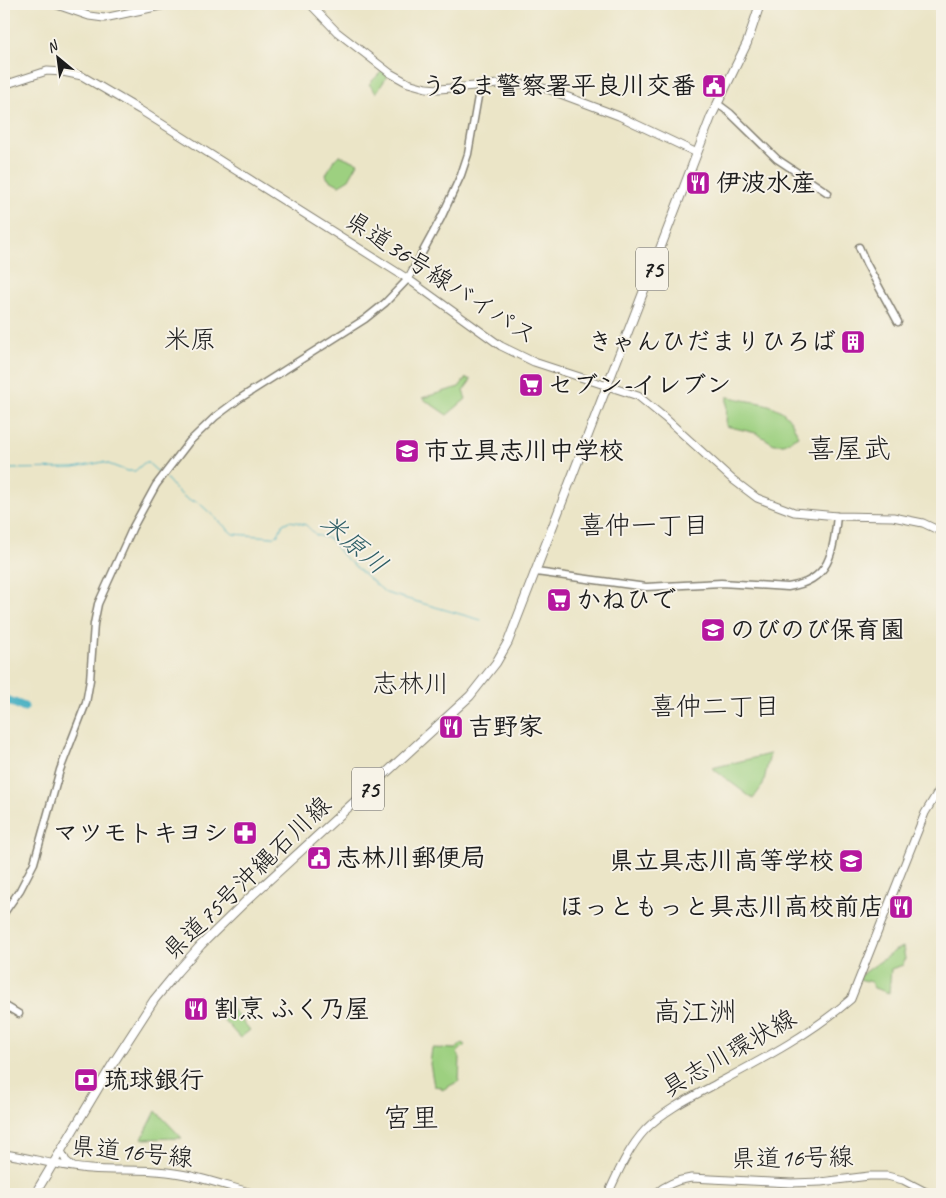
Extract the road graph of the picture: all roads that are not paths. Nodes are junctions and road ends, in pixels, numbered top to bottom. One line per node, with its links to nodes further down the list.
1 (54, 4): 2 (main road)
2 (170, 4)
3 (310, 4): 6 (main road)
4 (760, 4): 7 (main road, 県道75号沖縄石川線 / 75)
5 (4, 85): 11 (main road, 県道36号線バイパス)
6 (480, 85): 8 (main road); 11 (street)
7 (718, 104): 8 (main road, 県道75号沖縄石川線 / 75); 9 (street)
8 (697, 153): 13 (main road, 県道75号沖縄石川線 / 75)
9 (828, 193)
10 (859, 247): 12 (street)
11 (408, 279): 13 (main road, 県道36号線バイパス); 18 (street)
12 (898, 322)
13 (607, 386): 14 (main road, 県道36号線バイパス); 16 (main road, 県道75号沖縄石川線 / 75)
14 (837, 516): 15 (main road, 県道36号線バイパス); 16 (street)
15 (942, 532)
16 (536, 572): 21 (main road, 県道75号沖縄石川線 / 75)
17 (942, 785): 27 (main road, 具志川環状線)
18 (4, 913)
19 (4, 1005): 20 (street)
20 (19, 1014)
21 (61, 1151): 23 (main road, 県道75号沖縄石川線 / 75); 24 (main road)
22 (4, 1154): 23 (main road, 県道16号線)
23 (53, 1164): 24 (main road, 県道16号線); 25 (main road, 県道75号沖縄石川線 / 75)
24 (72, 1167): 26 (main road, 県道16号線)
25 (35, 1194)
26 (256, 1194)
27 (608, 1194)
28 (655, 1194): 29 (main road, 県道16号線)
29 (930, 1194)

